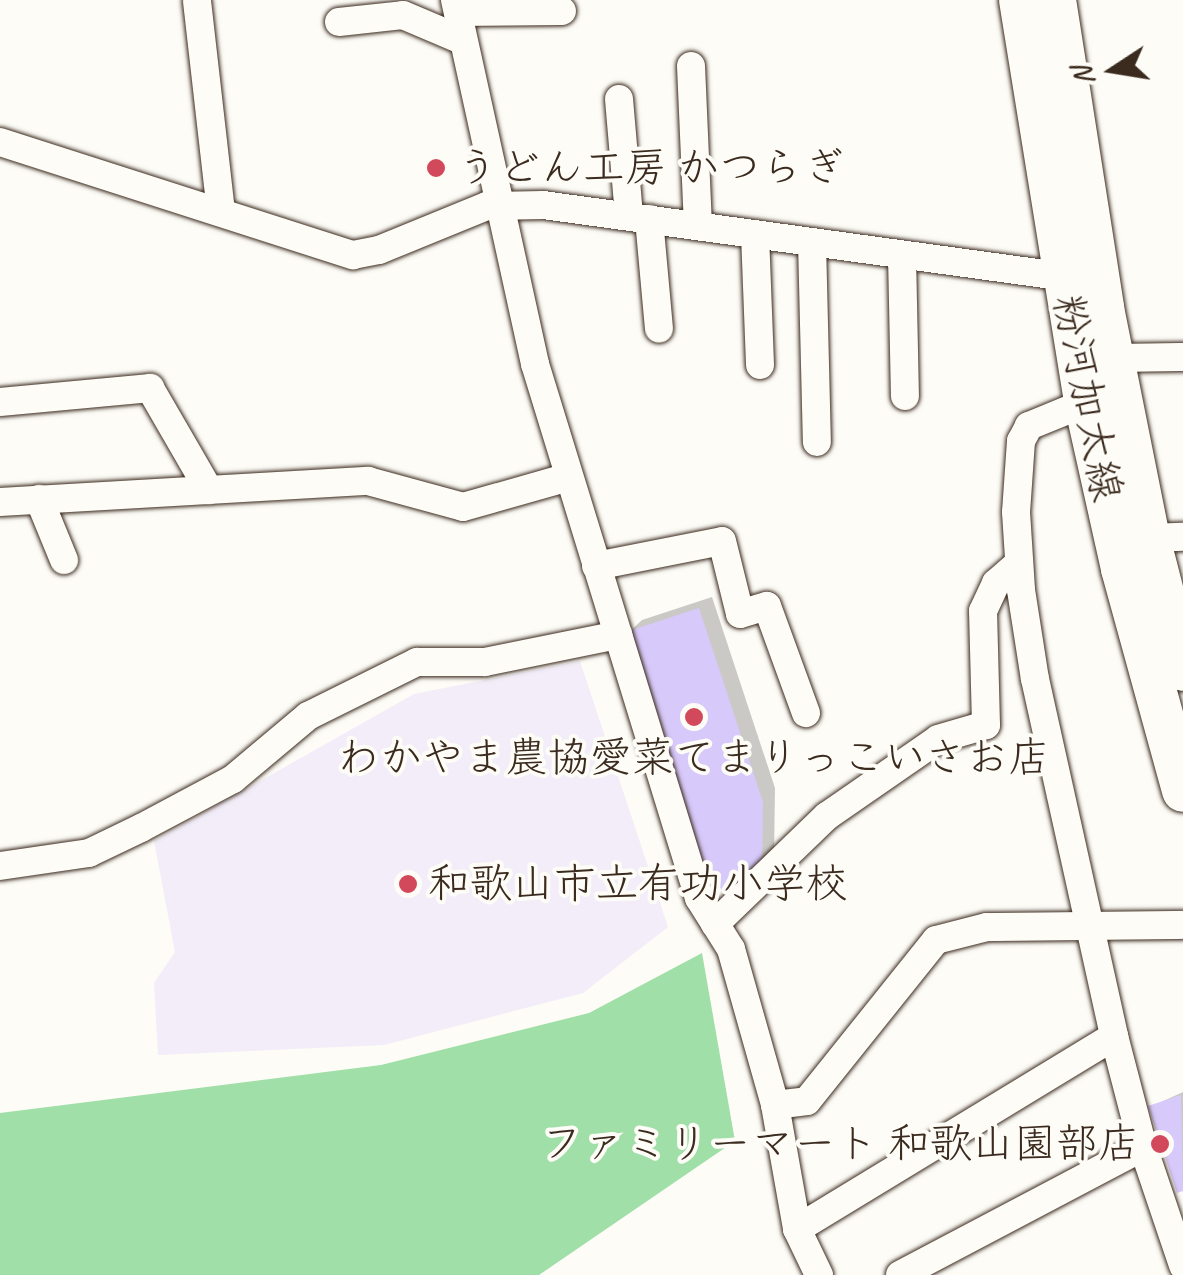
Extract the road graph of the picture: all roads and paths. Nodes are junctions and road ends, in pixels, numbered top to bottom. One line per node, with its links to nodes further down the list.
1 (1020, 0): 17 (main road, 粉河加太線)
2 (1054, 0): 17 (main road, 粉河加太線)
3 (197, 1): 11 (street)
4 (562, 11): 5 (street)
5 (458, 17): 6 (street); 10 (street)
6 (339, 22)
7 (691, 66): 13 (street)
8 (620, 99): 12 (street)
9 (0, 142): 11 (street)
10 (501, 203): 11 (street); 12 (street); 26 (street)
11 (220, 212)
12 (639, 217): 13 (street); 18 (street)
13 (698, 225): 14 (street)
14 (755, 234): 15 (street); 21 (street)
15 (812, 242): 16 (street); 25 (street)
16 (902, 255): 17 (street); 22 (street)
17 (1080, 279): 20 (main road, 粉河加太線); 24 (main road, 粉河加太線)
18 (659, 329)
19 (1183, 357): 20 (street)
20 (1113, 358): 30 (main road, 粉河加太線)
21 (760, 365)
22 (905, 396)
23 (0, 402): 27 (street)
24 (1085, 403): 32 (street); 37 (main road, 粉河加太線)
25 (818, 442)
26 (569, 477): 27 (street); 33 (street)
27 (208, 490): 28 (street)
28 (40, 500): 29 (street); 31 (street)
29 (0, 502)
30 (1166, 537): 35 (main road, 粉河加太線)
31 (64, 560)
32 (1019, 564): 39 (street); 40 (street)
33 (596, 566): 34 (street); 36 (street)
34 (618, 635): 38 (street); 39 (street)
35 (1183, 670)
36 (806, 713)
37 (1183, 791)
38 (0, 866)
39 (716, 924): 43 (street)
40 (1090, 925): 41 (street); 42 (street); 43 (street)
41 (1183, 926)
42 (1114, 1036): 44 (street); 45 (street)
43 (775, 1105): 45 (street)
44 (1142, 1147): 46 (street); 48 (street)
45 (797, 1229): 47 (street)
46 (1183, 1266)
47 (819, 1275)
48 (900, 1275)

